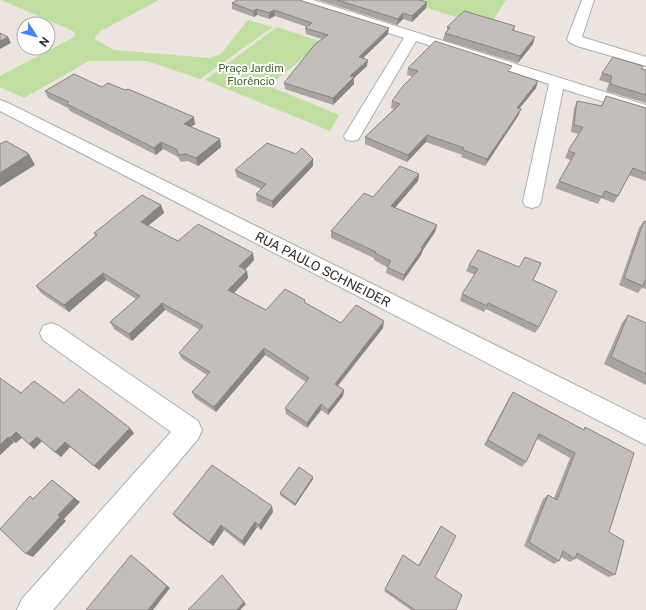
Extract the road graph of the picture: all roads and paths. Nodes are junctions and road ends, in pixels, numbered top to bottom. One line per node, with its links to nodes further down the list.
1 (300, 0): 3 (street)
2 (588, 0): 4 (street)
3 (412, 36): 5 (street); 8 (street)
4 (646, 62)
5 (557, 82): 7 (street); 9 (street)
6 (2, 109): 11 (street, RUA PAULO SCHNEIDER)
7 (646, 110)
8 (352, 136)
9 (532, 201)
10 (51, 333): 12 (street)
11 (646, 433)
12 (33, 610)

